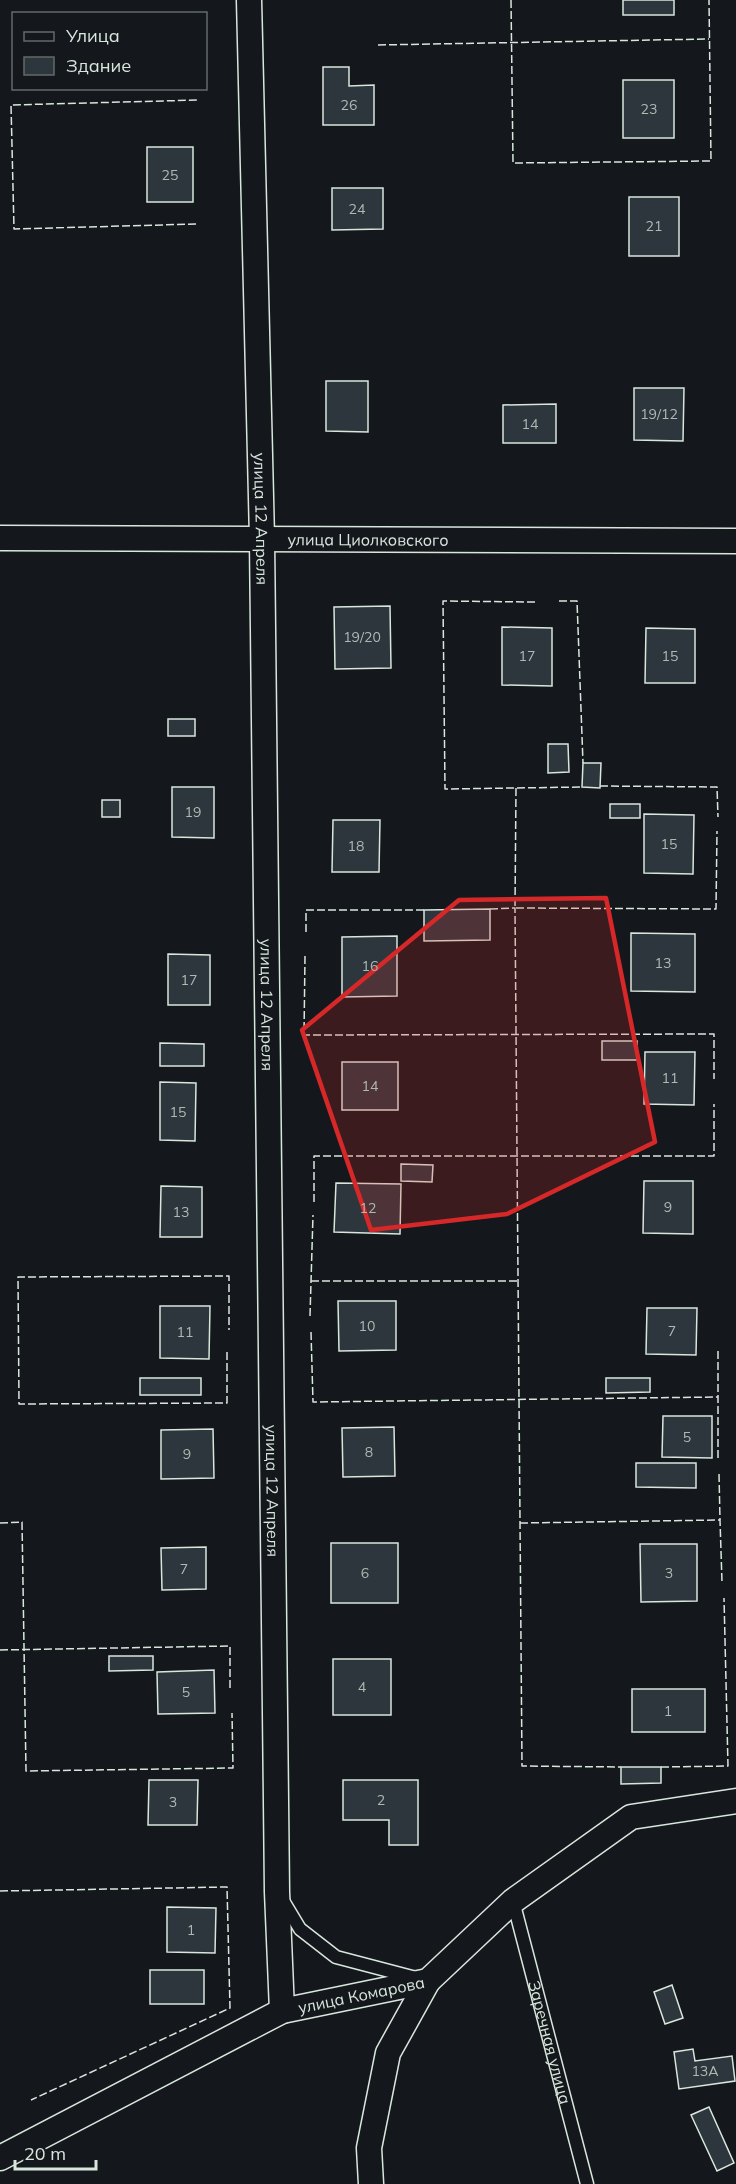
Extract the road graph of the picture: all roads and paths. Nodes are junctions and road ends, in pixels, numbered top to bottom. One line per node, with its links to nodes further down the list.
1 (249, 0): 3 (street, улица 12 Апреля)
2 (0, 538): 3 (street, улица Циолковского)
3 (262, 539): 4 (street, улица Циолковского); 6 (street, улица 12 Апреля)
4 (736, 541)
5 (736, 1801): 7 (street, улица Комарова)
6 (278, 1892): 8 (lane); 9 (street, улица 12 Апреля)
7 (513, 1900): 8 (street, улица Комарова); 12 (lane, Заречная улица)
8 (428, 1981): 9 (street, улица Комарова); 11 (street)
9 (282, 2011): 10 (street, улица Комарова)
10 (0, 2158)
11 (371, 2184)
12 (587, 2184)

